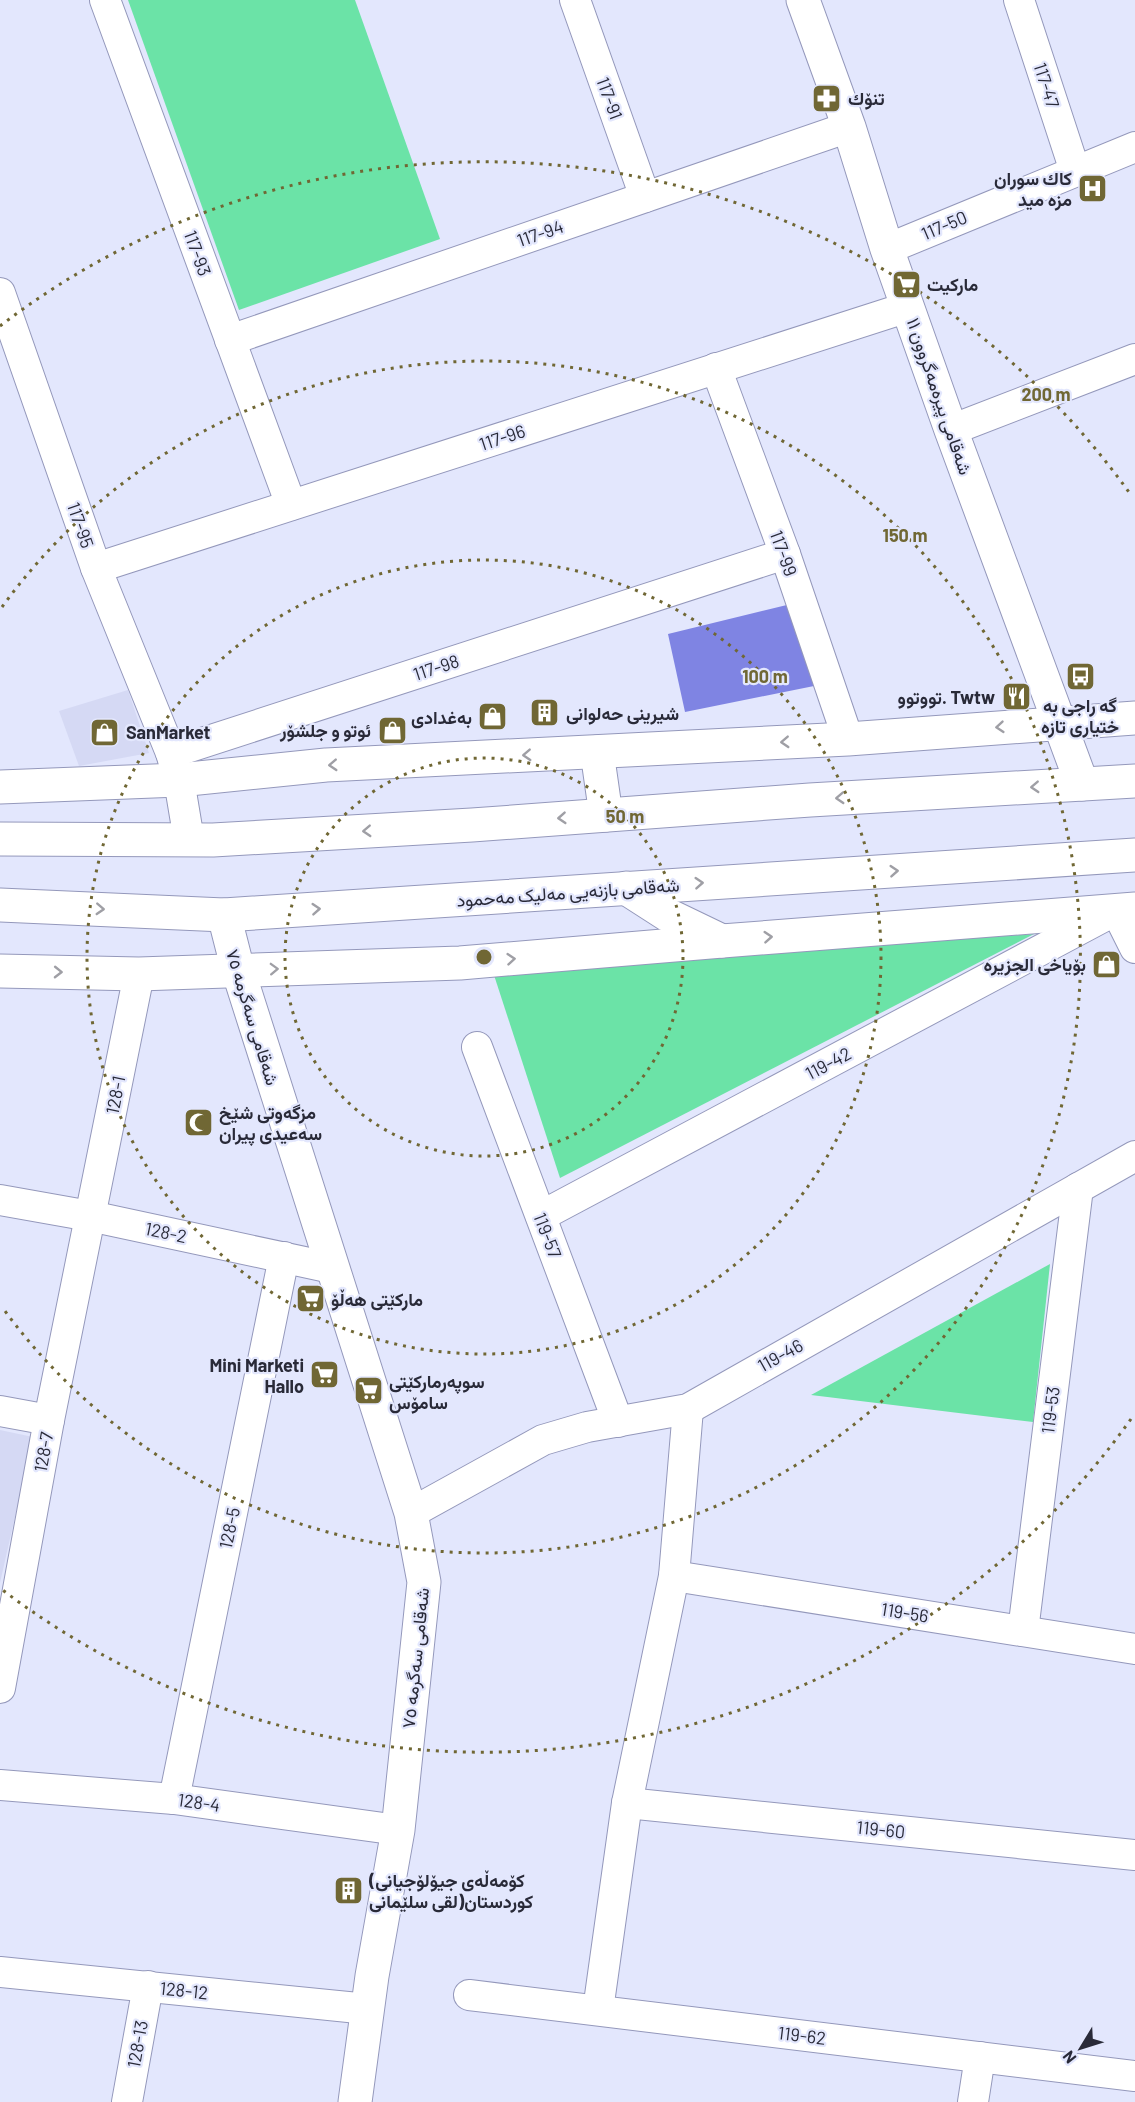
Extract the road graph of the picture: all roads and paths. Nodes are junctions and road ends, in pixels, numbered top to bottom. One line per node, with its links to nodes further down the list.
1 (105, 0): 12 (street, 117-93)
2 (575, 0): 8 (street, 117-91)
3 (803, 0): 5 (main road, شەقامی پیرەمەگروون ١١)
4 (1019, 0): 7 (street, 117-47)
5 (849, 127): 8 (street, 117-94); 9 (main road, شەقامی پیرەمەگروون ١١)
6 (1135, 147): 7 (street, 117-50)
7 (1075, 171): 9 (street, 117-50)
8 (645, 197): 12 (street, 117-94)
9 (887, 249): 11 (main road, شەقامی پیرەمەگروون ١١)
10 (0, 293): 18 (street, 117-95)
11 (908, 307): 14 (street, 117-96); 15 (main road, شەقامی پیرەمەگروون ١١)
12 (230, 340): 16 (street, 117-93)
13 (1135, 359): 15 (street)
14 (716, 368): 16 (street, 117-96); 17 (street, 117-99)
15 (951, 430): 20 (main road, شەقامی پیرەمەگروون ١١)
16 (291, 506): 18 (street, 117-96)
17 (785, 554): 21 (street, 117-99); 23 (street, 117-98)
18 (96, 568): 23 (street, 117-95)
19 (1135, 717): 20 (main road)
20 (1059, 722): 21 (main road, one-way to 21); 25 (main road, شەقامی پیرەمەگروون ١١)
21 (848, 739): 22 (main road, one-way to 22)
22 (597, 752): 23 (main road, one-way to 23); 27 (main road)
23 (175, 767): 26 (main road); 29 (street)
24 (1135, 781): 25 (main road)
25 (1082, 784): 27 (main road, one-way to 27)
26 (0, 787)
27 (606, 815): 29 (main road, one-way to 29)
28 (0, 838): 29 (main road)
29 (189, 840)
30 (1135, 855): 31 (main road, شەقامی بازنەیی مەلیک مەحمود, one-way to 30)
31 (626, 888): 34 (main road, شەقامی بازنەیی مەلیک مەحمود, one-way to 31); 35 (main road)
32 (0, 905): 34 (main road, شەقامی بازنەیی مەلیک مەحمود, one-way to 34)
33 (1125, 909): 35 (main road, one-way to 33); 36 (street); 45 (street, 119-42)
34 (224, 915): 37 (main road, شەقامی سەگرمە ٧٥)
35 (722, 941): 37 (main road, one-way to 35)
36 (1135, 948)
37 (238, 970): 39 (main road); 47 (main road, شەقامی سەگرمە ٧٥)
38 (0, 971): 39 (main road, one-way to 39)
39 (139, 974): 44 (street, 128-1)
40 (477, 1047): 45 (street, 119-57)
41 (1135, 1156): 42 (street, 119-46)
42 (1078, 1188): 48 (street, 119-46); 54 (street, 119-53)
43 (0, 1200): 44 (street, 128-2)
44 (90, 1216): 46 (street, 128-2); 50 (street, 128-7)
45 (541, 1216): 51 (street, 119-57)
46 (284, 1257): 47 (street, 128-2); 58 (street, 128-5)
47 (332, 1268): 52 (main road, شەقامی سەگرمە ٧٥)
48 (688, 1409): 51 (street, 119-46); 53 (street)
49 (0, 1411): 50 (street)
50 (49, 1420): 56 (street, 128-7)
51 (618, 1422): 52 (street, 119-46)
52 (411, 1513): 60 (main road, شەقامی سەگرمە ٧٥)
53 (674, 1576): 54 (street, 119-56); 59 (street)
54 (1023, 1631): 55 (street, 119-56)
55 (1135, 1649)
56 (0, 1688)
57 (0, 1785): 58 (street, 128-4)
58 (174, 1799): 60 (street, 128-4)
59 (627, 1803): 61 (street, 119-60); 66 (street)
60 (398, 1830): 65 (main road, شەقامی سەگرمە ٧٥)
61 (1135, 1855)
62 (0, 1972): 63 (street, 128-12)
63 (148, 1986): 65 (street, 128-12); 69 (street, 128-13)
64 (469, 1995): 66 (street, 119-62)
65 (368, 2009): 70 (main road, شەقامی سەگرمە ٧٥)
66 (598, 2010): 67 (street, 119-62)
67 (980, 2056): 68 (street, 119-62); 71 (street)
68 (1135, 2076)
69 (127, 2102)
70 (355, 2102)
71 (973, 2102)

